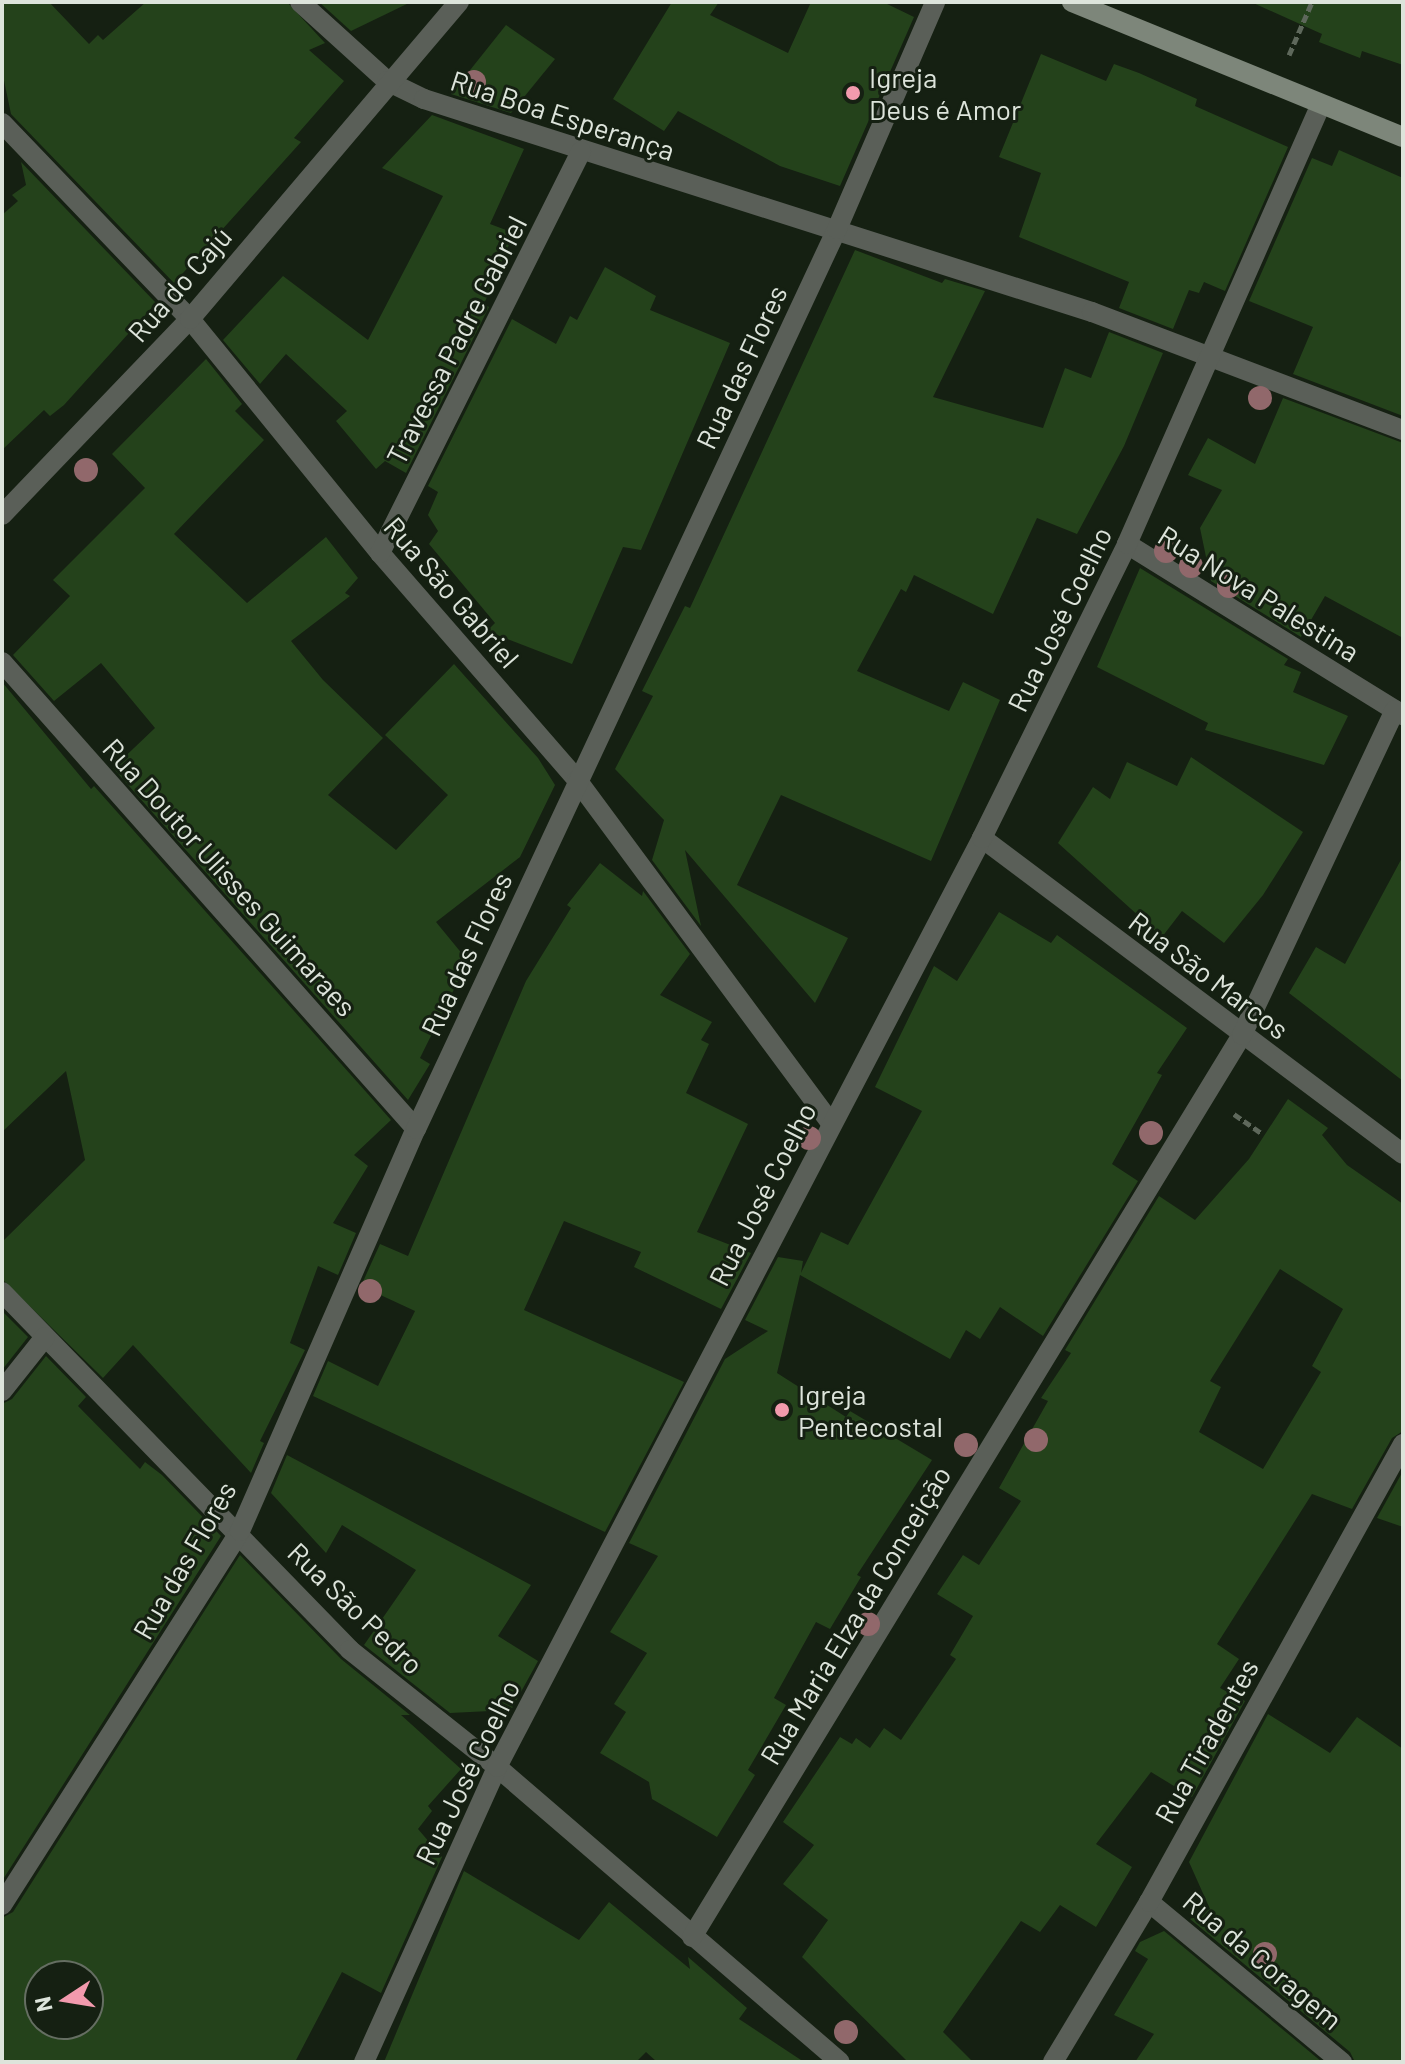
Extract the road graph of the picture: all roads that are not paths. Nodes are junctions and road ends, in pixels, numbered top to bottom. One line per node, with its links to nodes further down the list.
1 (300, 2): 5 (street, Rua Boa Esperança)
2 (459, 2): 5 (street, Rua do Cajú)
3 (935, 2): 10 (street, Rua das Flores)
4 (1072, 2): 6 (main road)
5 (387, 81): 9 (street, Rua Boa Esperança); 11 (street, Rua do Cajú)
6 (1320, 107): 8 (main road); 12 (street, Rua José Coelho)
7 (2, 123): 11 (street, Rua São Gabriel)
8 (1403, 137)
9 (581, 152): 10 (street, Rua Boa Esperança); 16 (street, Travessa Padre Gabriel)
10 (837, 229): 12 (street); 19 (street, Rua das Flores)
11 (190, 319): 14 (street, Rua do Cajú); 16 (street, Rua São Gabriel)
12 (1211, 353): 13 (street); 15 (street, Rua José Coelho)
13 (1403, 430)
14 (2, 515)
15 (1127, 544): 18 (street, Rua Nova Palestina); 20 (street, Rua José Coelho)
16 (380, 553): 19 (street, Rua São Gabriel)
17 (2, 662): 23 (street, Rua Doutor Ulisses Guimaraes)
18 (1399, 713): 21 (street, Rua Maria Elza da Conceição)
19 (577, 780): 22 (street, Rua São Gabriel); 23 (street, Rua das Flores)
20 (982, 838): 21 (street, Rua São Marcos); 22 (street, Rua José Coelho)
21 (1242, 1035): 24 (street, Rua São Marcos); 33 (street, Rua Maria Elza da Conceição)
22 (830, 1122): 30 (street, Rua José Coelho)
23 (416, 1129): 29 (street, Rua das Flores)
24 (1403, 1154)
25 (2, 1292): 26 (street, Rua São Pedro)
26 (45, 1337): 27 (street); 29 (street, Rua São Pedro)
27 (2, 1391)
28 (1403, 1444): 31 (street, Rua Tiradentes)
29 (240, 1531): 30 (street, Rua São Pedro); 32 (street, Rua das Flores)
30 (497, 1767): 33 (street, Rua São Pedro); 34 (street, Rua José Coelho)
31 (1149, 1902): 36 (street, Rua Tiradentes); 37 (street, Rua da Coragem)
32 (2, 1905)
33 (692, 1937): 35 (street, Rua São Pedro)
34 (364, 2062)
35 (840, 2062)
36 (1053, 2062)
37 (1342, 2062)

